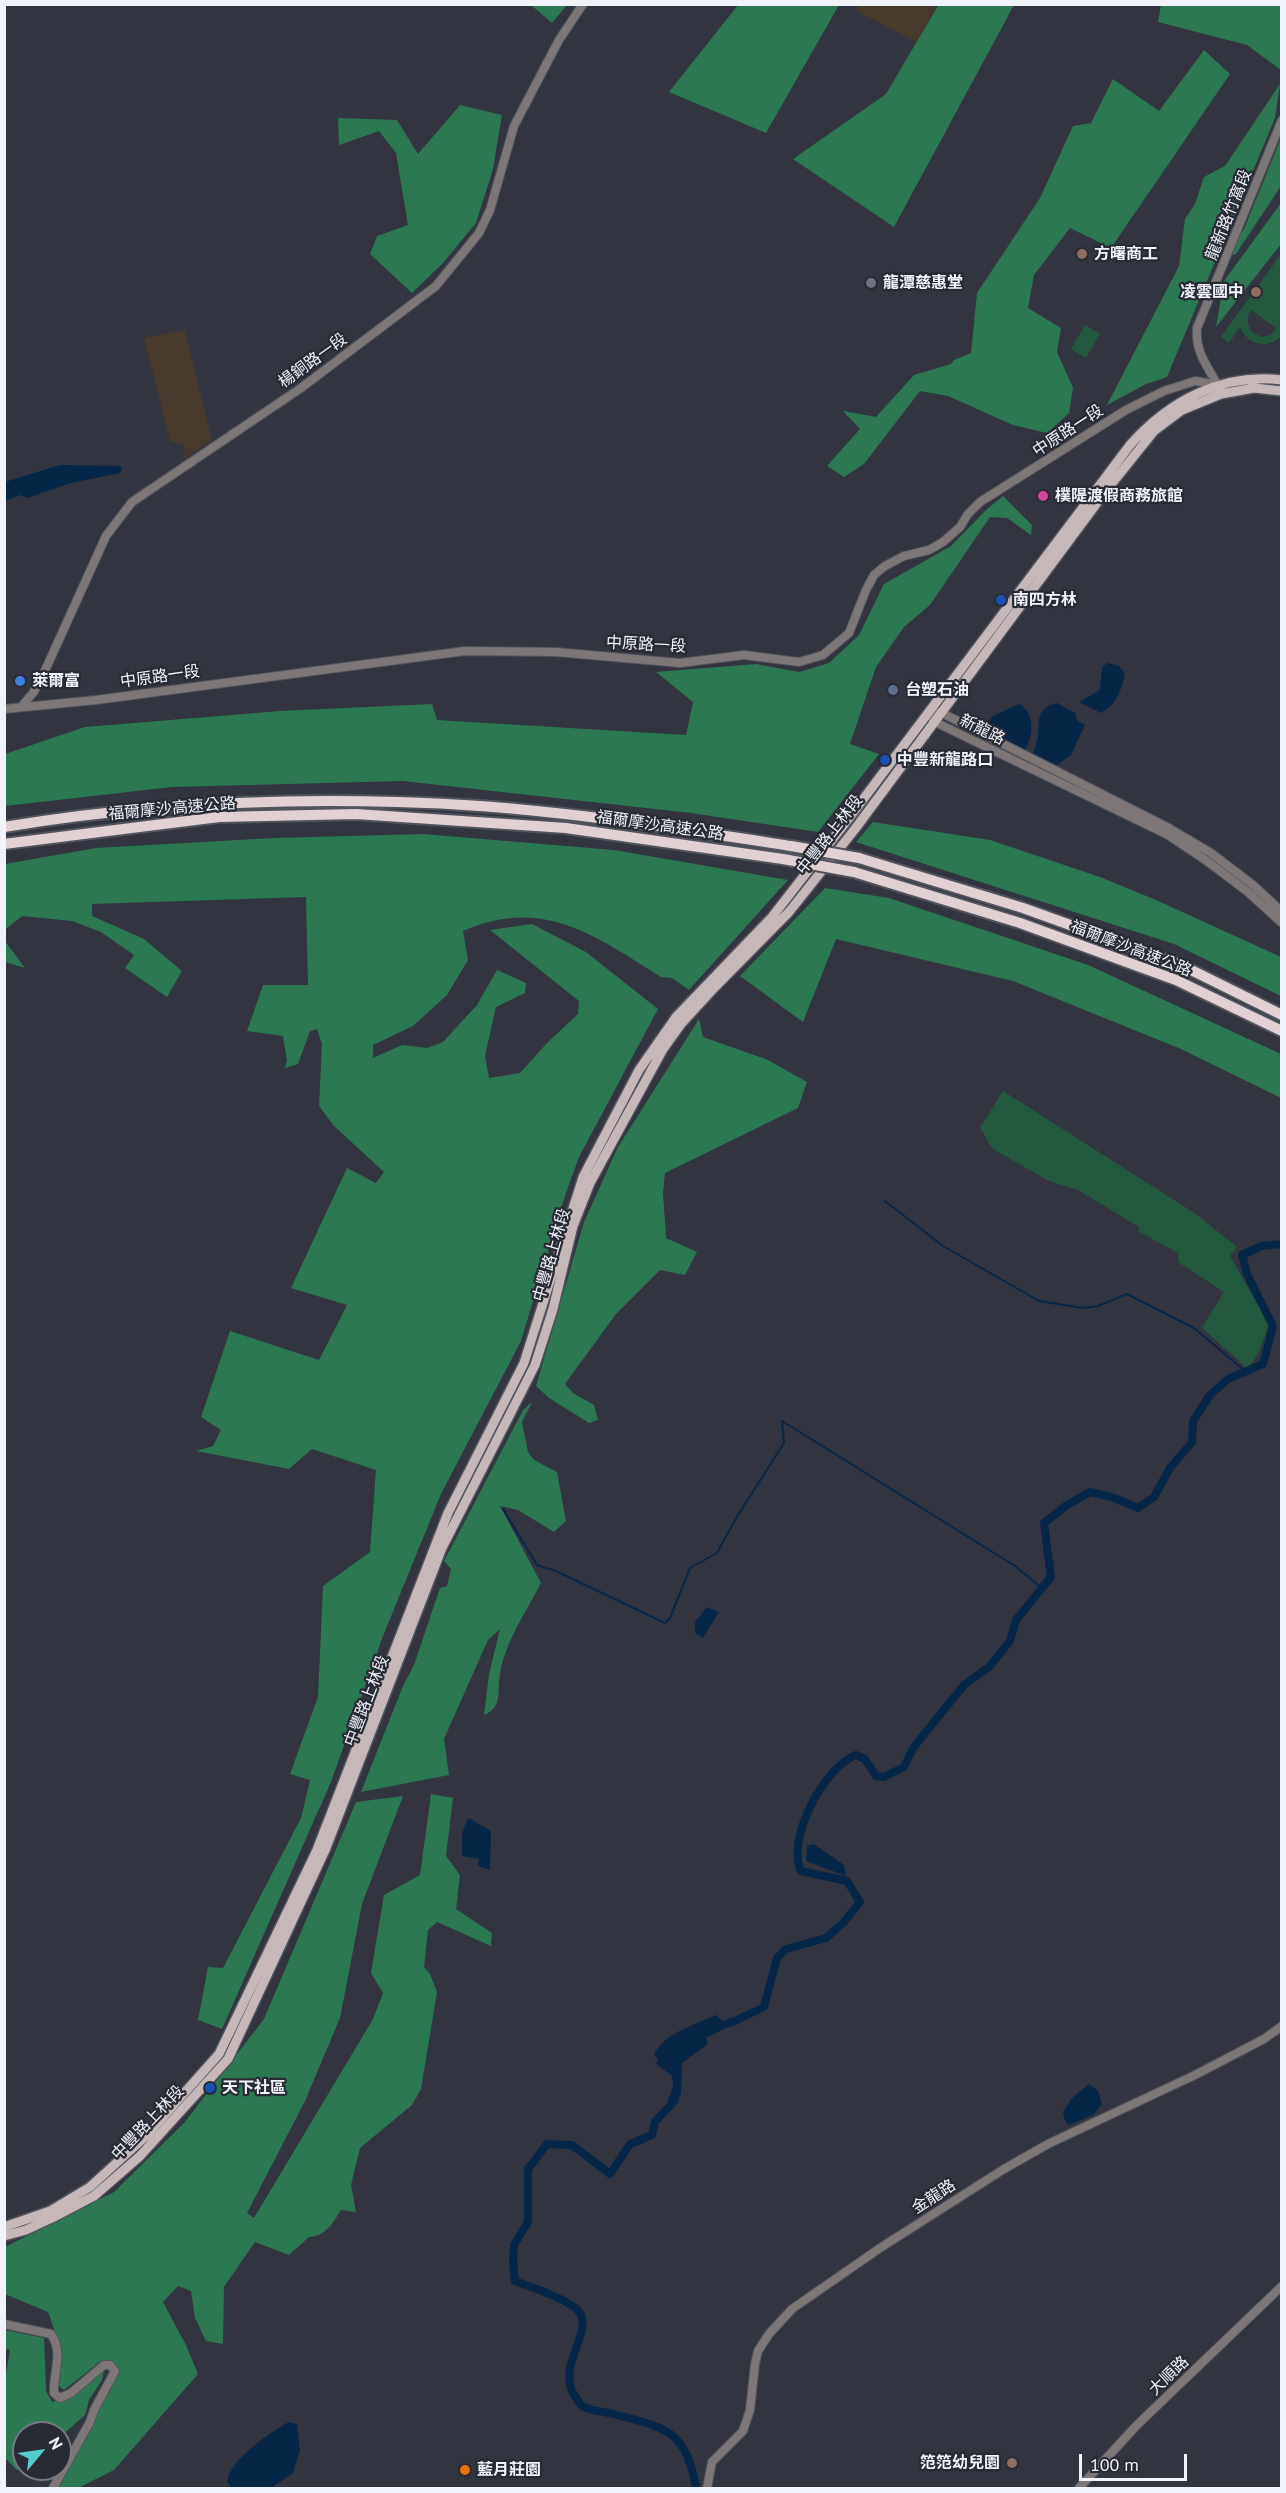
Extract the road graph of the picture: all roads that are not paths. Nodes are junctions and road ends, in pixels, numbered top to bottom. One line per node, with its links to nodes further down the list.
1 (583, 4): 6 (street, 楊銅路一段)
2 (1281, 120): 4 (street, 龍新路竹窩段)
3 (1281, 380): 4 (main road, 中豐路上林段)
4 (1220, 389): 5 (main road, 中豐路上林段); 6 (street, 中原路一段); 8 (main road, 中豐路上林段); 9 (main road, 中豐路上林段)
5 (1281, 391)
6 (21, 707): 7 (street, 中原路一段)
7 (4, 709)
8 (940, 712): 9 (main road, 中豐路上林段); 12 (street, 新龍路)
9 (932, 718): 13 (street, 新龍路); 17 (main road, 中豐路上林段)
10 (4, 827): 14 (highway, 福爾摩沙高速公路, bridge)
11 (4, 844): 15 (highway, 福爾摩沙高速公路, bridge)
12 (1281, 912)
13 (1281, 923)
14 (1281, 1015)
15 (1281, 1031)
16 (1281, 2026): 23 (street, 金龍路)
17 (135, 2153): 18 (main road, 中豐路上林段); 19 (main road, 中豐路上林段)
18 (4, 2227)
19 (4, 2236)
20 (1281, 2286): 24 (street, 大順路)
21 (4, 2324): 22 (street)
22 (53, 2488)
23 (707, 2488)
24 (1079, 2488)

